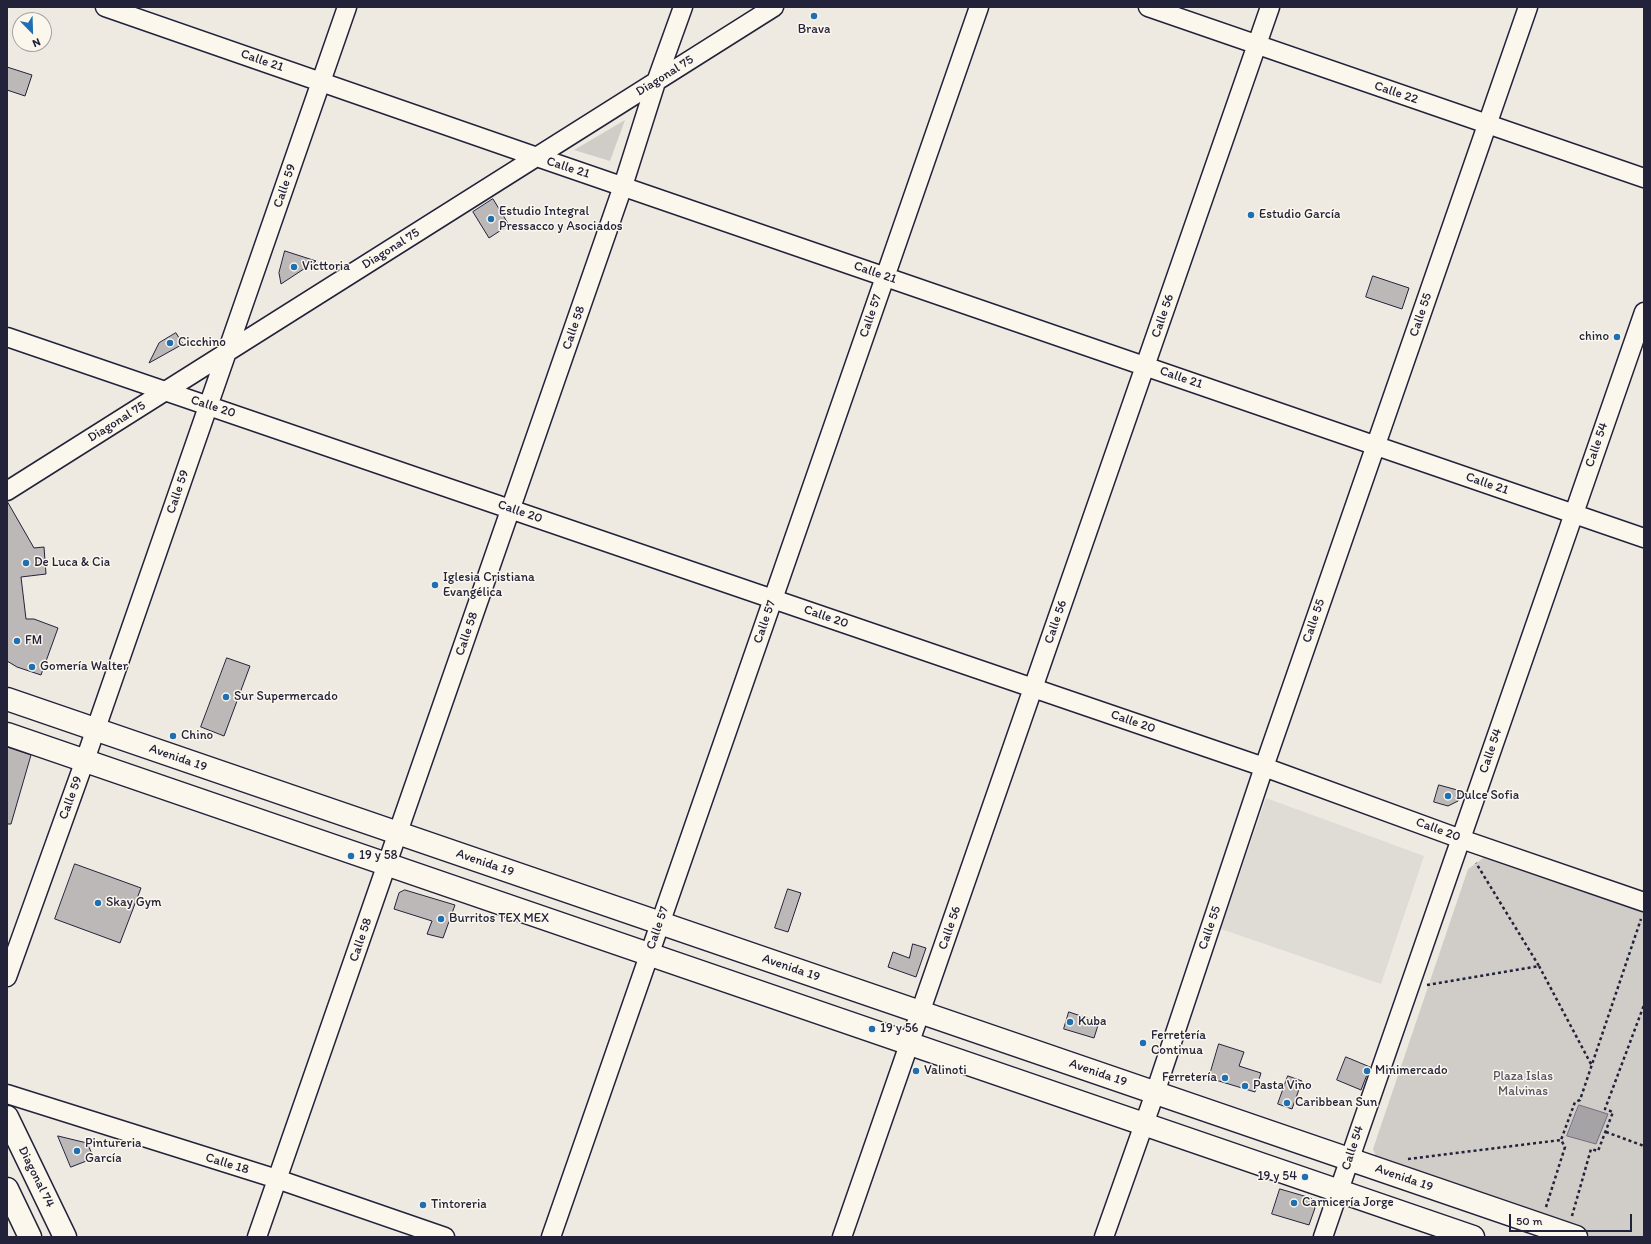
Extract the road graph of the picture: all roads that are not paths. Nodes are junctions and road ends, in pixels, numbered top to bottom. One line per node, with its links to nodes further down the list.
1 (105, 7): 10 (street, Calle 21)
2 (347, 7): 10 (street, Calle 59)
3 (683, 7): 11 (street, Calle 58)
4 (774, 7): 11 (street, Diagonal 75)
5 (979, 7): 16 (street, Calle 57)
6 (1148, 7): 9 (street, Calle 22)
7 (1270, 7): 9 (street, Calle 56)
8 (1528, 7): 12 (street, Calle 55)
9 (1257, 45): 12 (street, Calle 22); 20 (street, Calle 56)
10 (321, 82): 13 (street, Calle 21); 19 (street, Calle 59)
11 (656, 82): 13 (street, Diagonal 75); 15 (street, Calle 58)
12 (1487, 124): 14 (street, Calle 22); 23 (street, Calle 55)
13 (536, 157): 15 (street, Calle 21); 19 (street, Diagonal 75)
14 (1644, 178)
15 (623, 186): 16 (street, Calle 21); 25 (street, Calle 58)
16 (885, 276): 20 (street, Calle 21); 28 (street, Calle 57)
17 (1644, 312): 26 (street, Calle 54)
18 (7, 337): 21 (street, Calle 20)
19 (226, 353): 21 (street, Diagonal 75); 22 (street, Calle 59)
20 (1145, 366): 23 (street, Calle 21); 29 (street, Calle 56)
21 (165, 392): 22 (street, Calle 20); 24 (street, Diagonal 75)
22 (209, 405): 25 (street, Calle 20); 31 (street, Calle 59)
23 (1376, 446): 26 (street, Calle 21); 34 (street, Calle 55)
24 (7, 491)
25 (511, 509): 28 (street, Calle 20); 35 (street, Calle 58)
26 (1573, 514): 27 (street, Calle 21); 36 (street, Calle 54)
27 (1644, 538)
28 (773, 598): 29 (street, Calle 20); 39 (street, Calle 57)
29 (1033, 688): 34 (street, Calle 20); 42 (street, Calle 56)
30 (7, 699): 31 (main road, Avenida 19)
31 (96, 729): 33 (street, Calle 59); 35 (main road, Avenida 19)
32 (7, 734): 33 (main road)
33 (85, 760): 37 (main road); 41 (street, Calle 59)
34 (1264, 767): 36 (street, Calle 20); 44 (street, Calle 55)
35 (398, 833): 37 (street, Calle 58); 39 (main road, Avenida 19)
36 (1461, 839): 38 (street, Calle 20); 48 (street, Calle 54)
37 (387, 864): 40 (main road); 49 (street, Calle 58)
38 (1643, 909)
39 (660, 923): 40 (street, Calle 57); 42 (main road, Avenida 19)
40 (649, 954): 43 (main road); 58 (street, Calle 57)
41 (7, 977)
42 (920, 1012): 43 (street, Calle 56); 44 (main road, Avenida 19)
43 (910, 1043): 47 (main road); 59 (street, Calle 56)
44 (1155, 1093): 47 (street, Calle 55); 48 (main road, Avenida 19)
45 (7, 1094): 49 (street, Calle 18)
46 (7, 1117): 55 (main road, Diagonal 74)
47 (1144, 1124): 51 (main road); 60 (street, Calle 55)
48 (1349, 1159): 51 (street, Calle 54); 52 (main road, Avenida 19)
49 (277, 1179): 56 (street, Calle 58); 57 (street, Calle 18)
50 (7, 1189): 54 (main road)
51 (1340, 1191): 61 (street, Calle 54); 62 (main road)
52 (1538, 1231): 53 (main road, Avenida 19)
53 (1570, 1236)
54 (30, 1237)
55 (65, 1237)
56 (257, 1237)
57 (445, 1237)
58 (551, 1237)
59 (842, 1237)
60 (1104, 1237)
61 (1324, 1237)
62 (1473, 1237)

